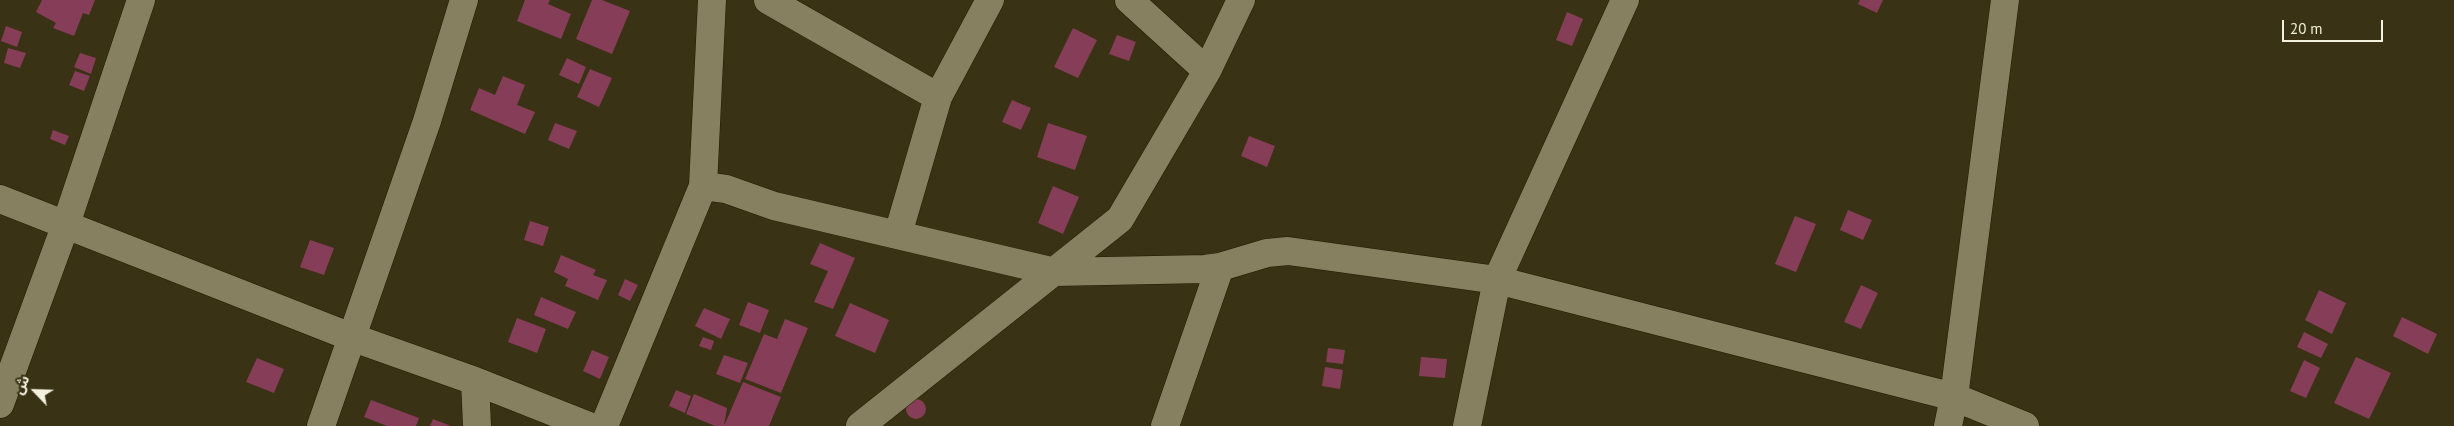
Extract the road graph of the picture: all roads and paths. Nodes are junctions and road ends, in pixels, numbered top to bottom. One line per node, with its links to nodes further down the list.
1 (141, 0): 14 (street)
2 (464, 0): 19 (street)
3 (712, 0): 12 (street)
4 (768, 0): 11 (street)
5 (990, 0): 11 (street)
6 (1129, 0): 10 (street)
7 (1241, 0): 10 (street)
8 (1625, 0): 18 (street)
9 (2005, 0): 21 (street)
10 (1207, 71): 17 (street)
11 (938, 97): 15 (street)
12 (703, 186): 15 (street); 26 (street)
13 (0, 199): 14 (street)
14 (66, 224): 19 (street); 22 (street)
15 (898, 234): 17 (street)
16 (1220, 268): 17 (street); 18 (street); 28 (street)
17 (1055, 272): 27 (street)
18 (1496, 280): 21 (street); 29 (street)
19 (351, 337): 20 (street); 23 (street)
20 (475, 380): 24 (street); 25 (street)
21 (1954, 397): 30 (street); 31 (street)
22 (0, 404)
23 (321, 426)
24 (477, 426)
25 (589, 426)
26 (604, 426)
27 (860, 426)
28 (1165, 426)
29 (1468, 426)
30 (1948, 426)
31 (2026, 426)

